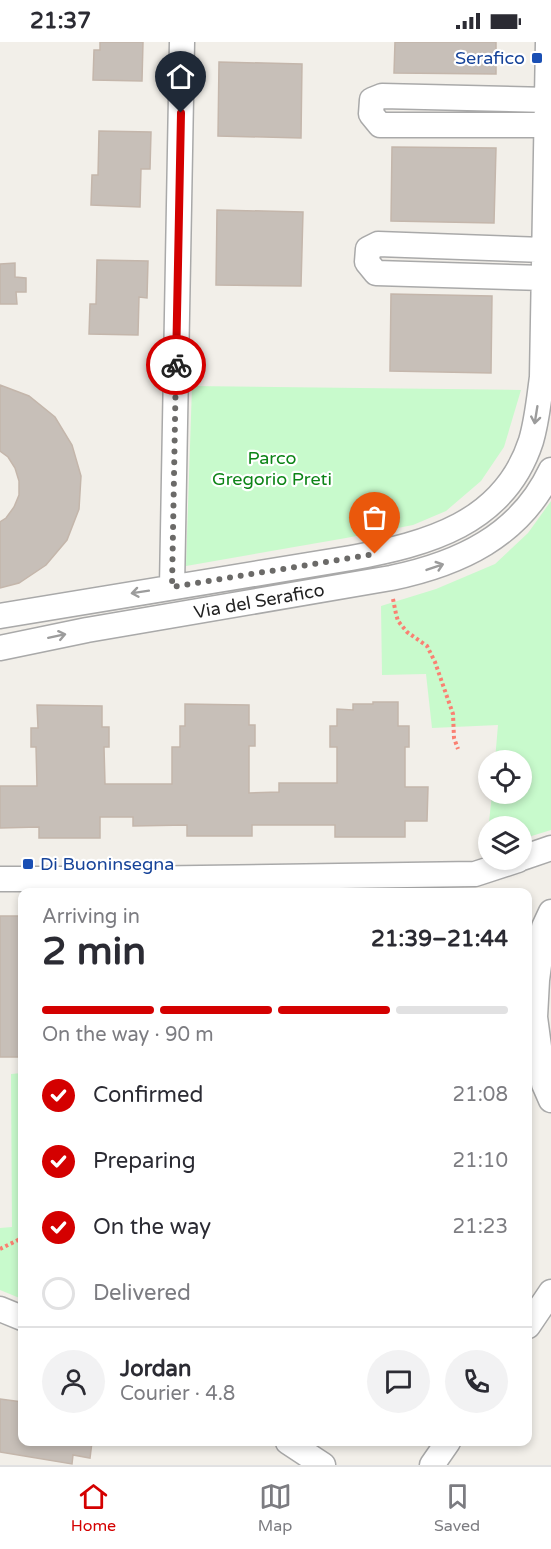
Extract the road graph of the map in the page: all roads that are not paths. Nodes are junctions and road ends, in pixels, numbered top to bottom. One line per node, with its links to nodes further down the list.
1 (182, 42): 9 (street)
2 (548, 42): 3 (street, Via del Serafico)
3 (548, 100): 4 (street, Via del Serafico); 4 (street)
4 (547, 126): 5 (street, Via del Serafico)
5 (549, 170): 6 (street, Via del Serafico)
6 (544, 250): 7 (street, Via del Serafico); 7 (street)
7 (544, 278): 9 (street, Via del Serafico, one-way to 9)
8 (551, 470): 11 (street, Via del Serafico, one-way to 8)
9 (172, 587): 10 (street, Via del Serafico, one-way to 10)
10 (0, 616)
11 (0, 648)
12 (551, 848): 13 (street)
13 (532, 855)
14 (487, 870): 15 (street)
15 (0, 879)
16 (551, 912): 17 (street)
17 (551, 1100)
18 (551, 1292): 21 (street)
19 (0, 1309): 20 (street)
20 (18, 1316)
21 (532, 1320)
22 (294, 1446): 24 (street)
23 (445, 1446): 25 (street)
24 (323, 1465)
25 (432, 1465)

